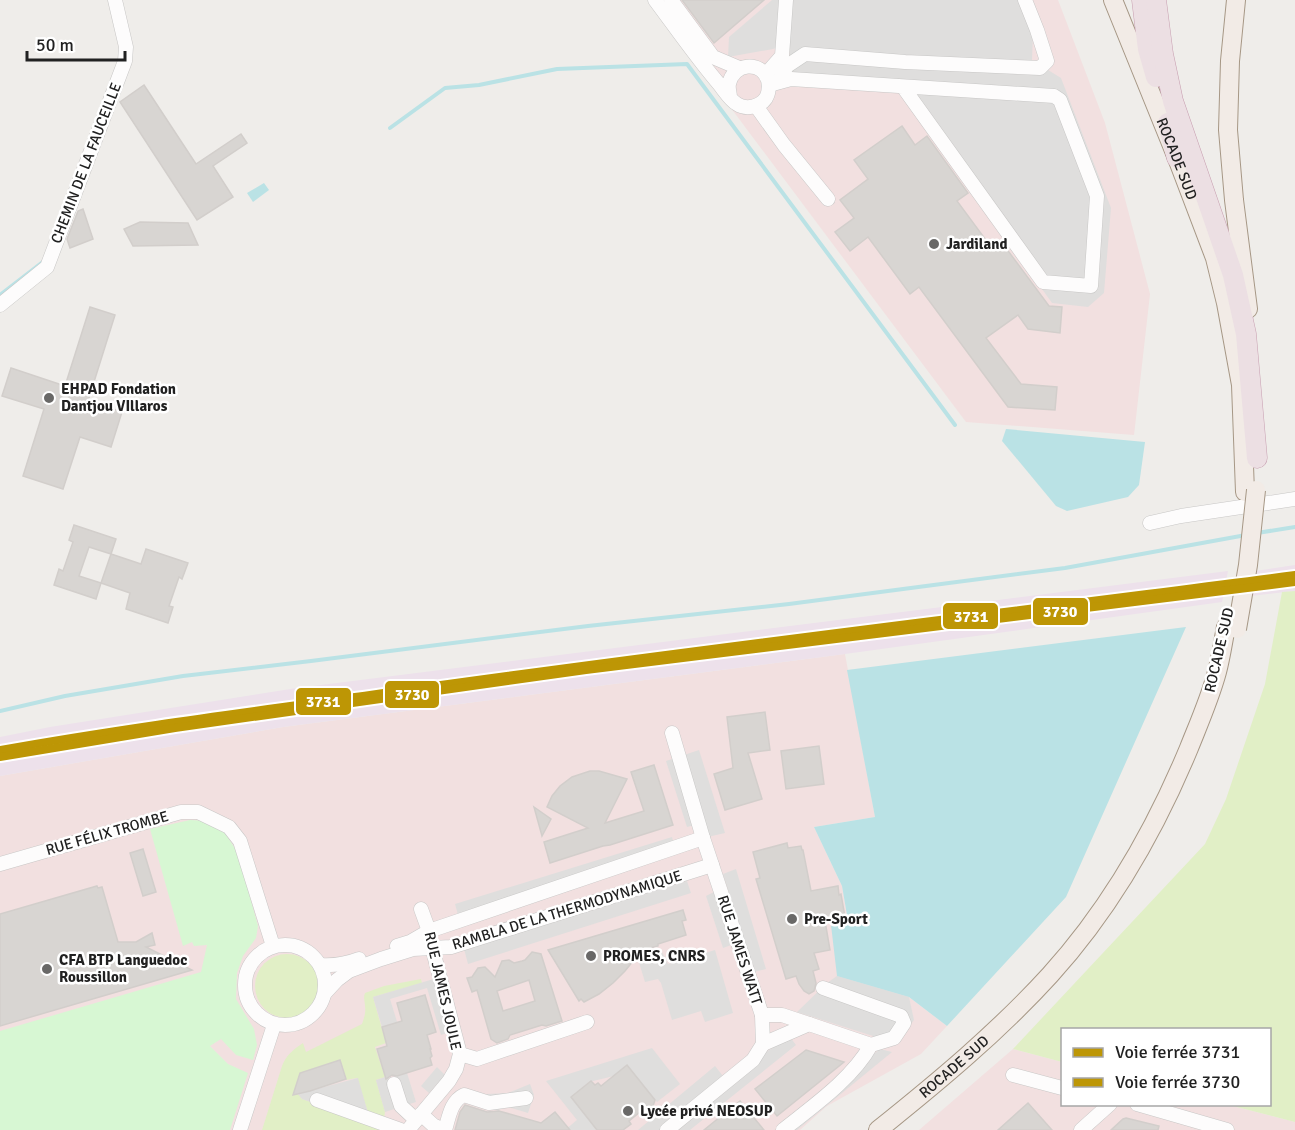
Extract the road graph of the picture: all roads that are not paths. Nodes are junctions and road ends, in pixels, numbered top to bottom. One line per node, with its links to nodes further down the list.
1 (115, 0): 17 (street, CHEMIN DE LA FAUCEILLE)
2 (655, 0): 13 (street)
3 (670, 0): 10 (street)
4 (786, 0): 11 (street)
5 (1025, 0): 11 (street)
6 (1113, 0): 15 (main road, ROCADE SUD)
7 (1142, 0): 15 (highway)
8 (1156, 0): 18 (highway)
9 (1236, 0): 18 (main road, ROCADE SUD)
10 (739, 68): 11 (street); 13 (street)
11 (771, 81): 12 (street); 14 (street)
12 (903, 87): 12 (street)
13 (730, 97): 14 (street)
14 (756, 106): 16 (street)
15 (1177, 158): 19 (main road, ROCADE SUD)
16 (828, 199)
17 (0, 305)
18 (1257, 458): 19 (main road, ROCADE SUD)
19 (1250, 491): 22 (main road, ROCADE SUD, bridge)
20 (1295, 499): 21 (street)
21 (1150, 523)
22 (1231, 628): 56 (main road, ROCADE SUD); 57 (main road, ROCADE SUD)
23 (672, 733): 24 (street, RUE JAMES WATT)
24 (703, 838): 26 (street, RUE JAMES WATT); 28 (street, RAMBLA DE LA THERMODYNAMIQUE)
25 (0, 864): 29 (street, RUE FÉLIX TROMBE)
26 (712, 865): 30 (street, RAMBLA DE LA THERMODYNAMIQUE); 34 (street, RUE JAMES WATT)
27 (421, 909): 28 (street, RUE JAMES JOULE)
28 (429, 931): 30 (street, RUE JAMES JOULE); 31 (street, RAMBLA DE LA THERMODYNAMIQUE)
29 (273, 946): 31 (street); 37 (street)
30 (432, 947): 33 (street, RAMBLA DE LA THERMODYNAMIQUE); 40 (street, RUE JAMES JOULE)
31 (320, 965): 33 (street)
32 (823, 988): 39 (street)
33 (325, 993): 37 (street)
34 (762, 1015): 36 (street); 38 (street, RUE JAMES WATT)
35 (587, 1022): 40 (street)
36 (809, 1024): 38 (street); 39 (street)
37 (274, 1025): 51 (street)
38 (763, 1044): 54 (street)
39 (871, 1045): 55 (street)
40 (459, 1054): 48 (street, RUE JAMES JOULE)
41 (1013, 1075): 43 (street)
42 (394, 1084): 48 (street)
43 (1061, 1088)
44 (526, 1098): 53 (street)
45 (317, 1100): 52 (street)
46 (1107, 1106): 50 (street)
47 (1142, 1106): 49 (street)
48 (415, 1121): 53 (street)
49 (1190, 1125): 58 (street)
50 (1085, 1129)
51 (240, 1130)
52 (401, 1130)
53 (445, 1130)
54 (667, 1130)
55 (783, 1130)
56 (878, 1130)
57 (893, 1130)
58 (1227, 1130)

